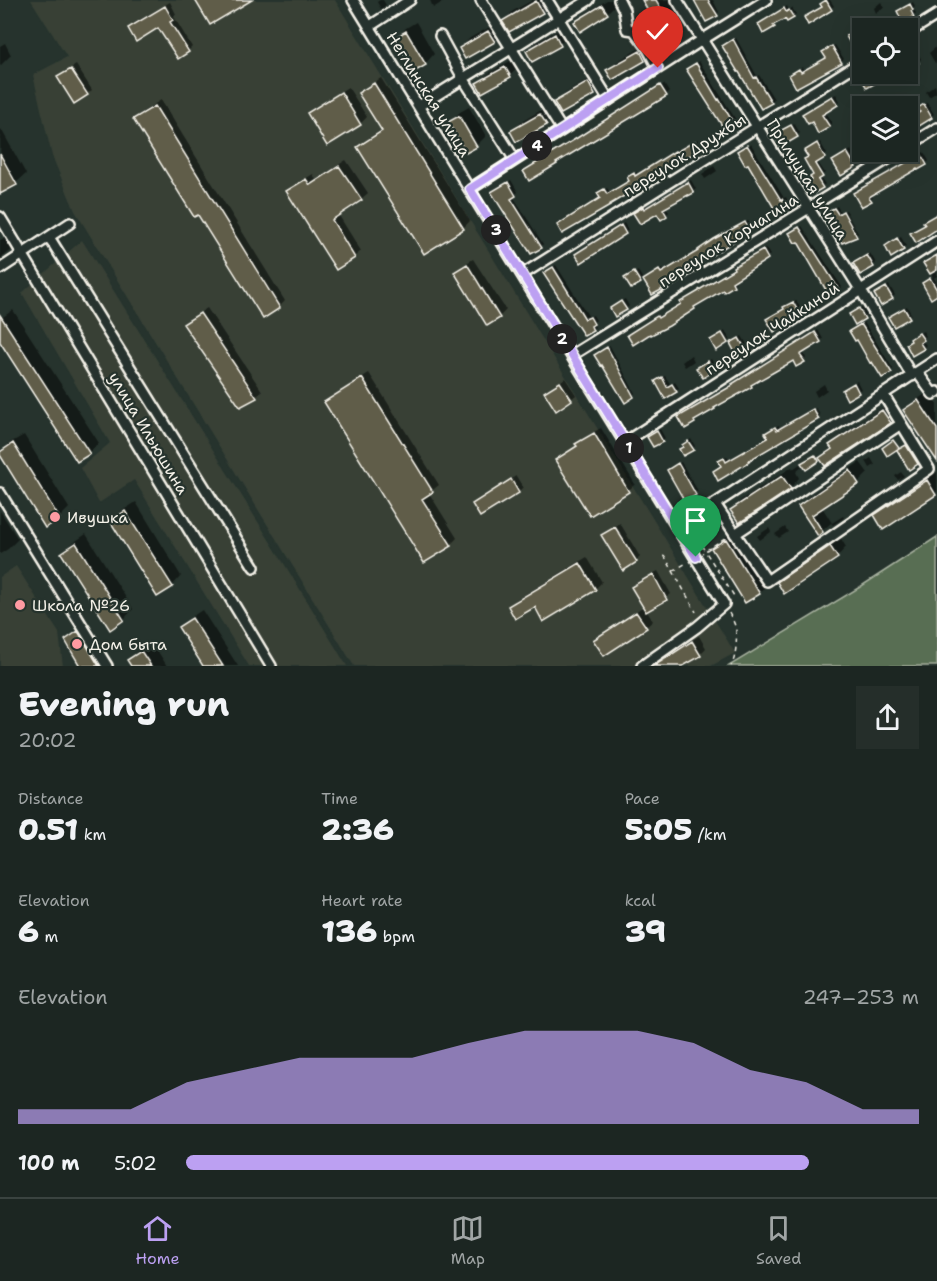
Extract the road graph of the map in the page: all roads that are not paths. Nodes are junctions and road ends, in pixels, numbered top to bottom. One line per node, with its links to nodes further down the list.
1 (353, 0): 11 (street, Неглинская улица)
2 (410, 0): 11 (street)
3 (481, 0): 15 (street)
4 (547, 0): 10 (street)
5 (589, 0): 10 (street)
6 (619, 0): 17 (street)
7 (677, 0): 14 (street, Прилуцкая улица)
8 (766, 0): 14 (street)
9 (937, 15): 12 (street)
10 (559, 19): 15 (street); 19 (street)
11 (370, 26): 20 (street, Неглинская улица)
12 (918, 27)
13 (440, 36): 18 (street)
14 (702, 40): 17 (street); 21 (street, Прилуцкая улица)
15 (511, 48): 18 (street); 23 (street)
16 (852, 67): 21 (street, переулок Дружбы)
17 (658, 68): 19 (street)
18 (463, 78): 20 (street); 25 (street)
19 (609, 100): 23 (street)
20 (419, 106): 27 (street, Неглинская улица)
21 (757, 126): 28 (street, Прилуцкая улица); 35 (street, переулок Дружбы)
22 (937, 128): 24 (street)
23 (562, 130): 25 (street)
24 (918, 140)
25 (515, 160): 27 (street)
26 (883, 162): 28 (street, переулок Корчагина)
27 (470, 189): 35 (street, Неглинская улица)
28 (807, 208): 36 (street, Прилуцкая улица); 37 (street, переулок Корчагина)
29 (0, 216): 33 (street, улица Ильюшина)
30 (70, 223): 31 (street)
31 (49, 237): 33 (street); 48 (street)
32 (937, 241): 36 (street, переулок Чайкиной)
33 (23, 254): 34 (street); 50 (street, улица Ильюшина)
34 (0, 269)
35 (523, 274): 37 (street, Неглинская улица)
36 (860, 290): 39 (street, Прилуцкая улица); 43 (street, переулок Чайкиной)
37 (572, 355): 43 (street, Неглинская улица)
38 (937, 359): 39 (street)
39 (915, 374): 40 (street, Прилуцкая улица); 41 (street)
40 (937, 392)
41 (883, 394): 42 (street); 45 (street)
42 (901, 424): 47 (street); 47 (street)
43 (625, 442): 46 (street, Неглинская улица)
44 (0, 493): 49 (street)
45 (715, 504): 46 (street); 47 (street)
46 (678, 528): 51 (street, Неглинская улица)
47 (734, 533)
48 (254, 567)
49 (107, 666)
50 (272, 666)
51 (642, 666)

